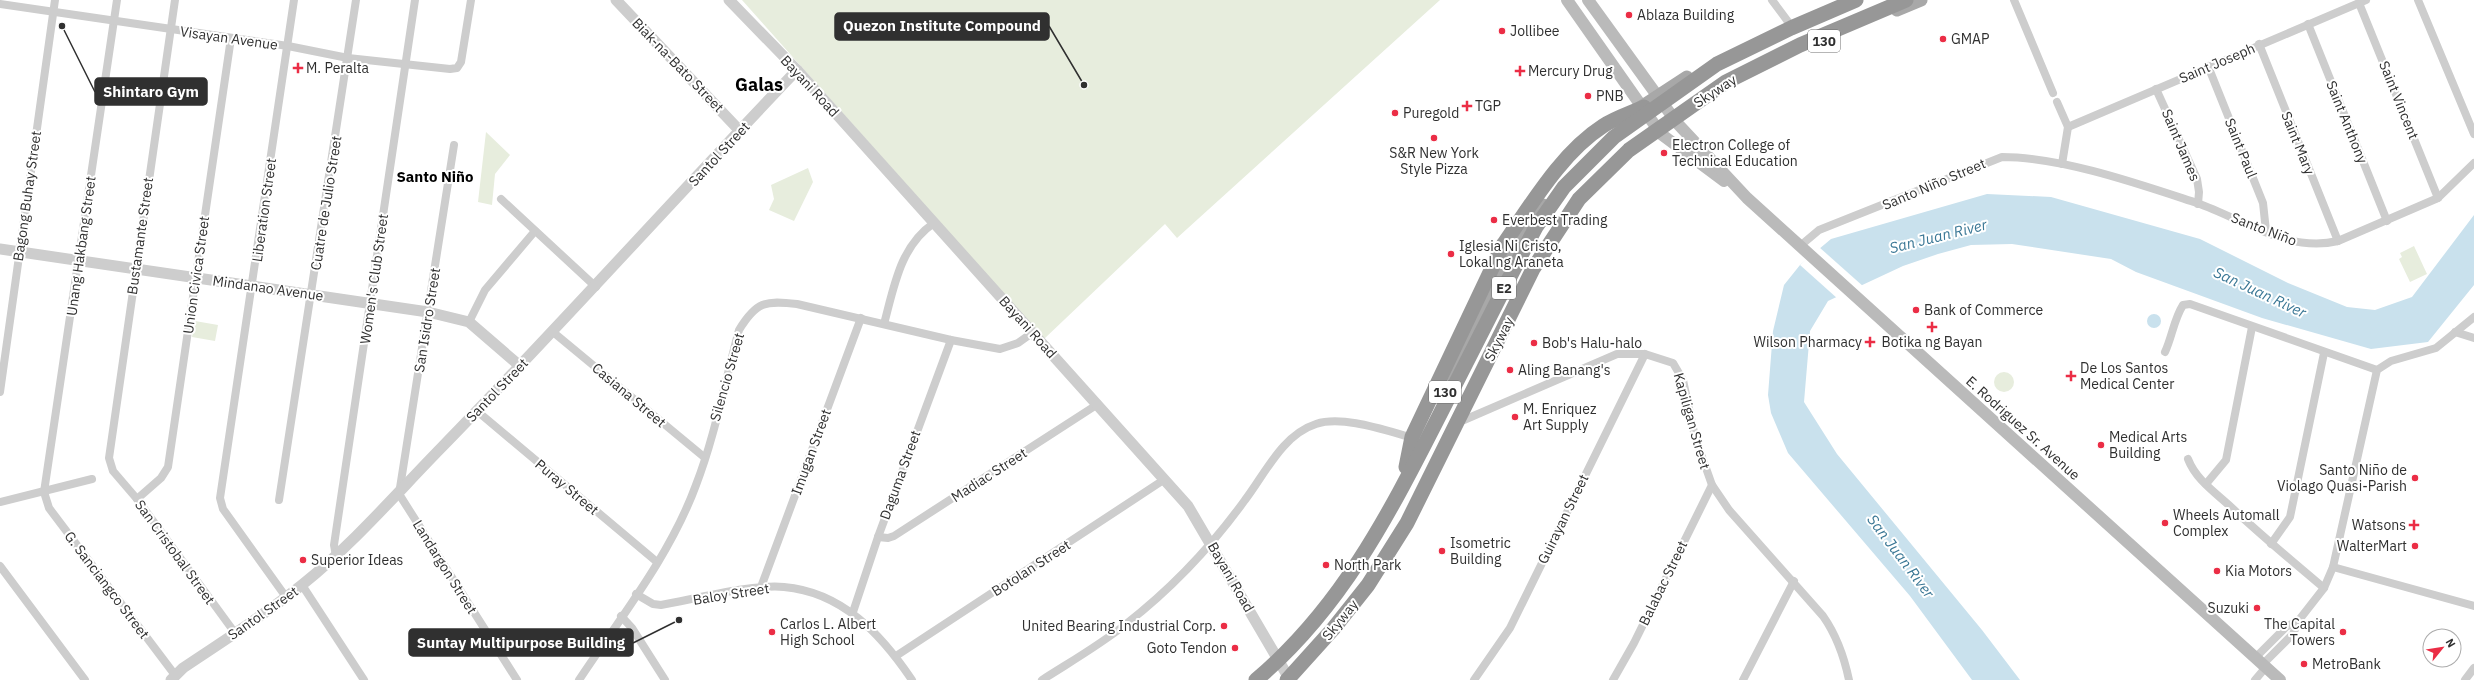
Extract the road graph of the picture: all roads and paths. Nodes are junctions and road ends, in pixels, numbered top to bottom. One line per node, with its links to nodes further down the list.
1 (55, 0): 21 (street, Bagong Buhay Street)
2 (117, 0): 22 (street, Unang Hakbang Street)
3 (175, 0): 25 (street, Bustamante Street)
4 (294, 0): 28 (street, Liberation Street)
5 (356, 0): 29 (street, Cuatre de Julio Street)
6 (415, 0): 30 (street, Women's Club Street)
7 (471, 0): 30 (street, Visayan Avenue)
8 (616, 0): 41 (street, Biak-na-Bato Street)
9 (729, 0): 32 (street, Bayani Road)
10 (1567, 0): 38 (main road, E. Rodriguez Sr. Avenue)
11 (1588, 0): 36 (main road, E. Rodriguez Sr. Avenue)
12 (1772, 0): 23 (street)
13 (1844, 0): 23 (main road, 130)
14 (1856, 0): 35 (highway, Skyway / E2, bridge)
15 (1906, 0): 131 (highway, Skyway / E2, bridge)
16 (1921, 0): 39 (main road, 130)
17 (2014, 0): 34 (street)
18 (2418, 0): 43 (street)
19 (2363, 1): 24 (street, Saint Joseph); 48 (street, Saint Vincent)
20 (0, 4): 21 (street, Visayan Avenue)
21 (54, 12): 22 (street, Visayan Avenue); 58 (street, Bagong Buhay Street)
22 (114, 21): 25 (street, Visayan Avenue); 59 (street, Unang Hakbang Street)
23 (1789, 23): 36 (main road, 130)
24 (2308, 24): 27 (street, Saint Joseph); 51 (street, Saint Anthony)
25 (170, 29): 26 (street, Visayan Avenue); 60 (street, Bustamante Street)
26 (231, 38): 28 (street, Visayan Avenue); 61 (street, Union Civica Street)
27 (2259, 44): 31 (street, Saint Joseph); 55 (street, Saint Mary)
28 (288, 46): 29 (street, Visayan Avenue); 62 (street, Liberation Street)
29 (348, 58): 30 (street, Visayan Avenue); 64 (street, Cuatre de Julio Street)
30 (405, 66): 65 (street, Women's Club Street)
31 (2208, 66): 33 (street, Saint Joseph); 54 (street, Saint Paul)
32 (796, 70): 41 (street, Santol Street); 52 (street, Bayani Road)
33 (2156, 89): 40 (street, Saint Joseph); 50 (street, Saint James)
34 (2053, 93)
35 (1675, 94): 86 (highway, bridge); 130 (highway, Skyway / E2, bridge)
36 (1656, 97): 38 (main road, 130); 39 (main road, E. Rodriguez Sr. Avenue)
37 (2057, 102): 40 (street)
38 (1641, 107): 42 (main road, E. Rodriguez Sr. Avenue); 86 (main road, 130)
39 (1677, 123): 42 (main road, 130); 47 (main road, E. Rodriguez Sr. Avenue)
40 (2068, 127): 46 (street)
41 (740, 131): 63 (street, Santol Street)
42 (1661, 134): 47 (main road, E. Rodriguez Sr. Avenue); 85 (main road, 130)
43 (2474, 134)
44 (454, 145): 66 (street, San Isidro Street)
45 (2474, 163): 48 (street, Santo Niño)
46 (2062, 164): 50 (street, Santo Niño); 56 (street, Santo Niño Street)
47 (1748, 198): 56 (main road, E. Rodriguez Sr. Avenue)
48 (2438, 198): 51 (street, Santo Niño)
49 (500, 199): 53 (street)
50 (2198, 204): 54 (street, Santo Niño)
51 (2387, 221): 55 (street, Santo Niño)
52 (934, 223): 70 (street); 74 (street, Bayani Road)
53 (535, 231): 63 (street); 69 (street)
54 (2266, 231): 55 (street, Santo Niño)
55 (2338, 241)
56 (1800, 246): 119 (main road, E. Rodriguez Sr. Avenue)
57 (0, 249): 58 (street, Mindanao Avenue)
58 (18, 252): 59 (street, Mindanao Avenue); 82 (street, Bagong Buhay Street)
59 (79, 260): 60 (street, Mindanao Avenue); 95 (street, Unang Hakbang Street)
60 (135, 269): 61 (street, Mindanao Avenue); 90 (street, Bustamante Street)
61 (195, 278): 62 (street, Mindanao Avenue); 97 (street, Union Civica Street)
62 (252, 286): 64 (street, Mindanao Avenue); 112 (street, Liberation Street)
63 (596, 286): 72 (street, Santol Street)
64 (312, 294): 65 (street, Mindanao Avenue); 98 (street, Cuatre de Julio Street)
65 (371, 304): 66 (street, Mindanao Avenue); 103 (street, Women's Club Street)
66 (428, 312): 69 (street, Mindanao Avenue); 96 (street, San Isidro Street)
67 (2474, 317): 73 (street)
68 (861, 318): 70 (street, Silencio Street); 87 (street, Silencio Street); 109 (street, Imugan Street)
69 (469, 322): 80 (street, Mindanao Avenue)
70 (884, 324): 76 (street, Silencio Street)
71 (2252, 327): 77 (street); 78 (street); 93 (street)
72 (553, 332): 80 (street, Santol Street); 87 (street, Casiana Street)
73 (2455, 332): 75 (street); 81 (street)
74 (1032, 333): 76 (street, Silencio Street); 83 (street, Bayani Road)
75 (2474, 338)
76 (951, 340): 100 (street, Daguma Street)
77 (2165, 352)
78 (2324, 353): 81 (street); 102 (street)
79 (1645, 354): 85 (street, Kapiligan Street); 94 (street, Kapiligan Street); 133 (street, Guirayan Street)
80 (520, 366): 84 (street, Santol Street)
81 (2377, 370): 106 (street)
82 (0, 392)
83 (1098, 404): 92 (street, Bayani Road); 100 (street, Madiac Street)
84 (477, 412): 96 (street, Santol Street); 104 (street, Puray Street)
85 (1464, 420): 132 (main road, 130)
86 (1417, 439): 89 (highway); 101 (street)
87 (704, 457): 104 (street, Silencio Street)
88 (2188, 459): 93 (street)
89 (1406, 466): 118 (main road)
90 (113, 471): 97 (street, San Cristobal Street)
91 (92, 479): 95 (street)
92 (1165, 479): 101 (street, Bayani Road); 117 (street, Botolan Street)
93 (2206, 484): 102 (street)
94 (1712, 485): 107 (street, Kapiligan Street); 134 (street, Balabac Street)
95 (44, 492): 99 (street); 121 (street, G. Sanciangco Street)
96 (399, 494): 103 (street, Santol Street); 124 (street, Landargon Street)
97 (137, 500): 116 (street, San Cristobal Street)
98 (279, 500)
99 (0, 502)
100 (878, 537): 114 (street, Daguma Street)
101 (1211, 543): 118 (street, Bayani Road); 128 (street)
102 (2271, 544): 110 (street)
103 (336, 556): 108 (street, Santol Street)
104 (657, 562): 111 (street, Silencio Street)
105 (0, 566): 122 (street)
106 (2333, 567): 110 (street); 113 (street)
107 (1794, 581): 135 (street); 136 (street, Kapiligan Street)
108 (302, 585): 112 (street, Santol Street); 123 (street)
109 (761, 587): 111 (street, Baloy Street); 114 (street, Baloy Street)
110 (2324, 588): 119 (street)
111 (636, 594): 115 (street, Silencio Street)
112 (286, 597): 116 (street, Santol Street)
113 (2474, 606)
114 (853, 612): 117 (street, Baloy Street)
115 (621, 616): 125 (street, Silencio Street); 126 (street)
116 (235, 633): 121 (street, Santol Street)
117 (896, 656): 127 (street, Baloy Street)
118 (1278, 656): 129 (main road); 132 (street, Bayani Road)
119 (2262, 663): 137 (street); 138 (main road, E. Rodriguez Sr. Avenue)
120 (2474, 668): 139 (street)
121 (173, 677)
122 (85, 680)
123 (364, 680)
124 (516, 680)
125 (579, 680)
126 (665, 680)
127 (912, 680)
128 (1042, 680)
129 (1250, 680)
130 (1256, 680)
131 (1287, 680)
132 (1291, 680)
133 (1474, 680)
134 (1613, 680)
135 (1743, 680)
136 (1849, 680)
137 (2255, 680)
138 (2280, 680)
139 (2465, 680)

